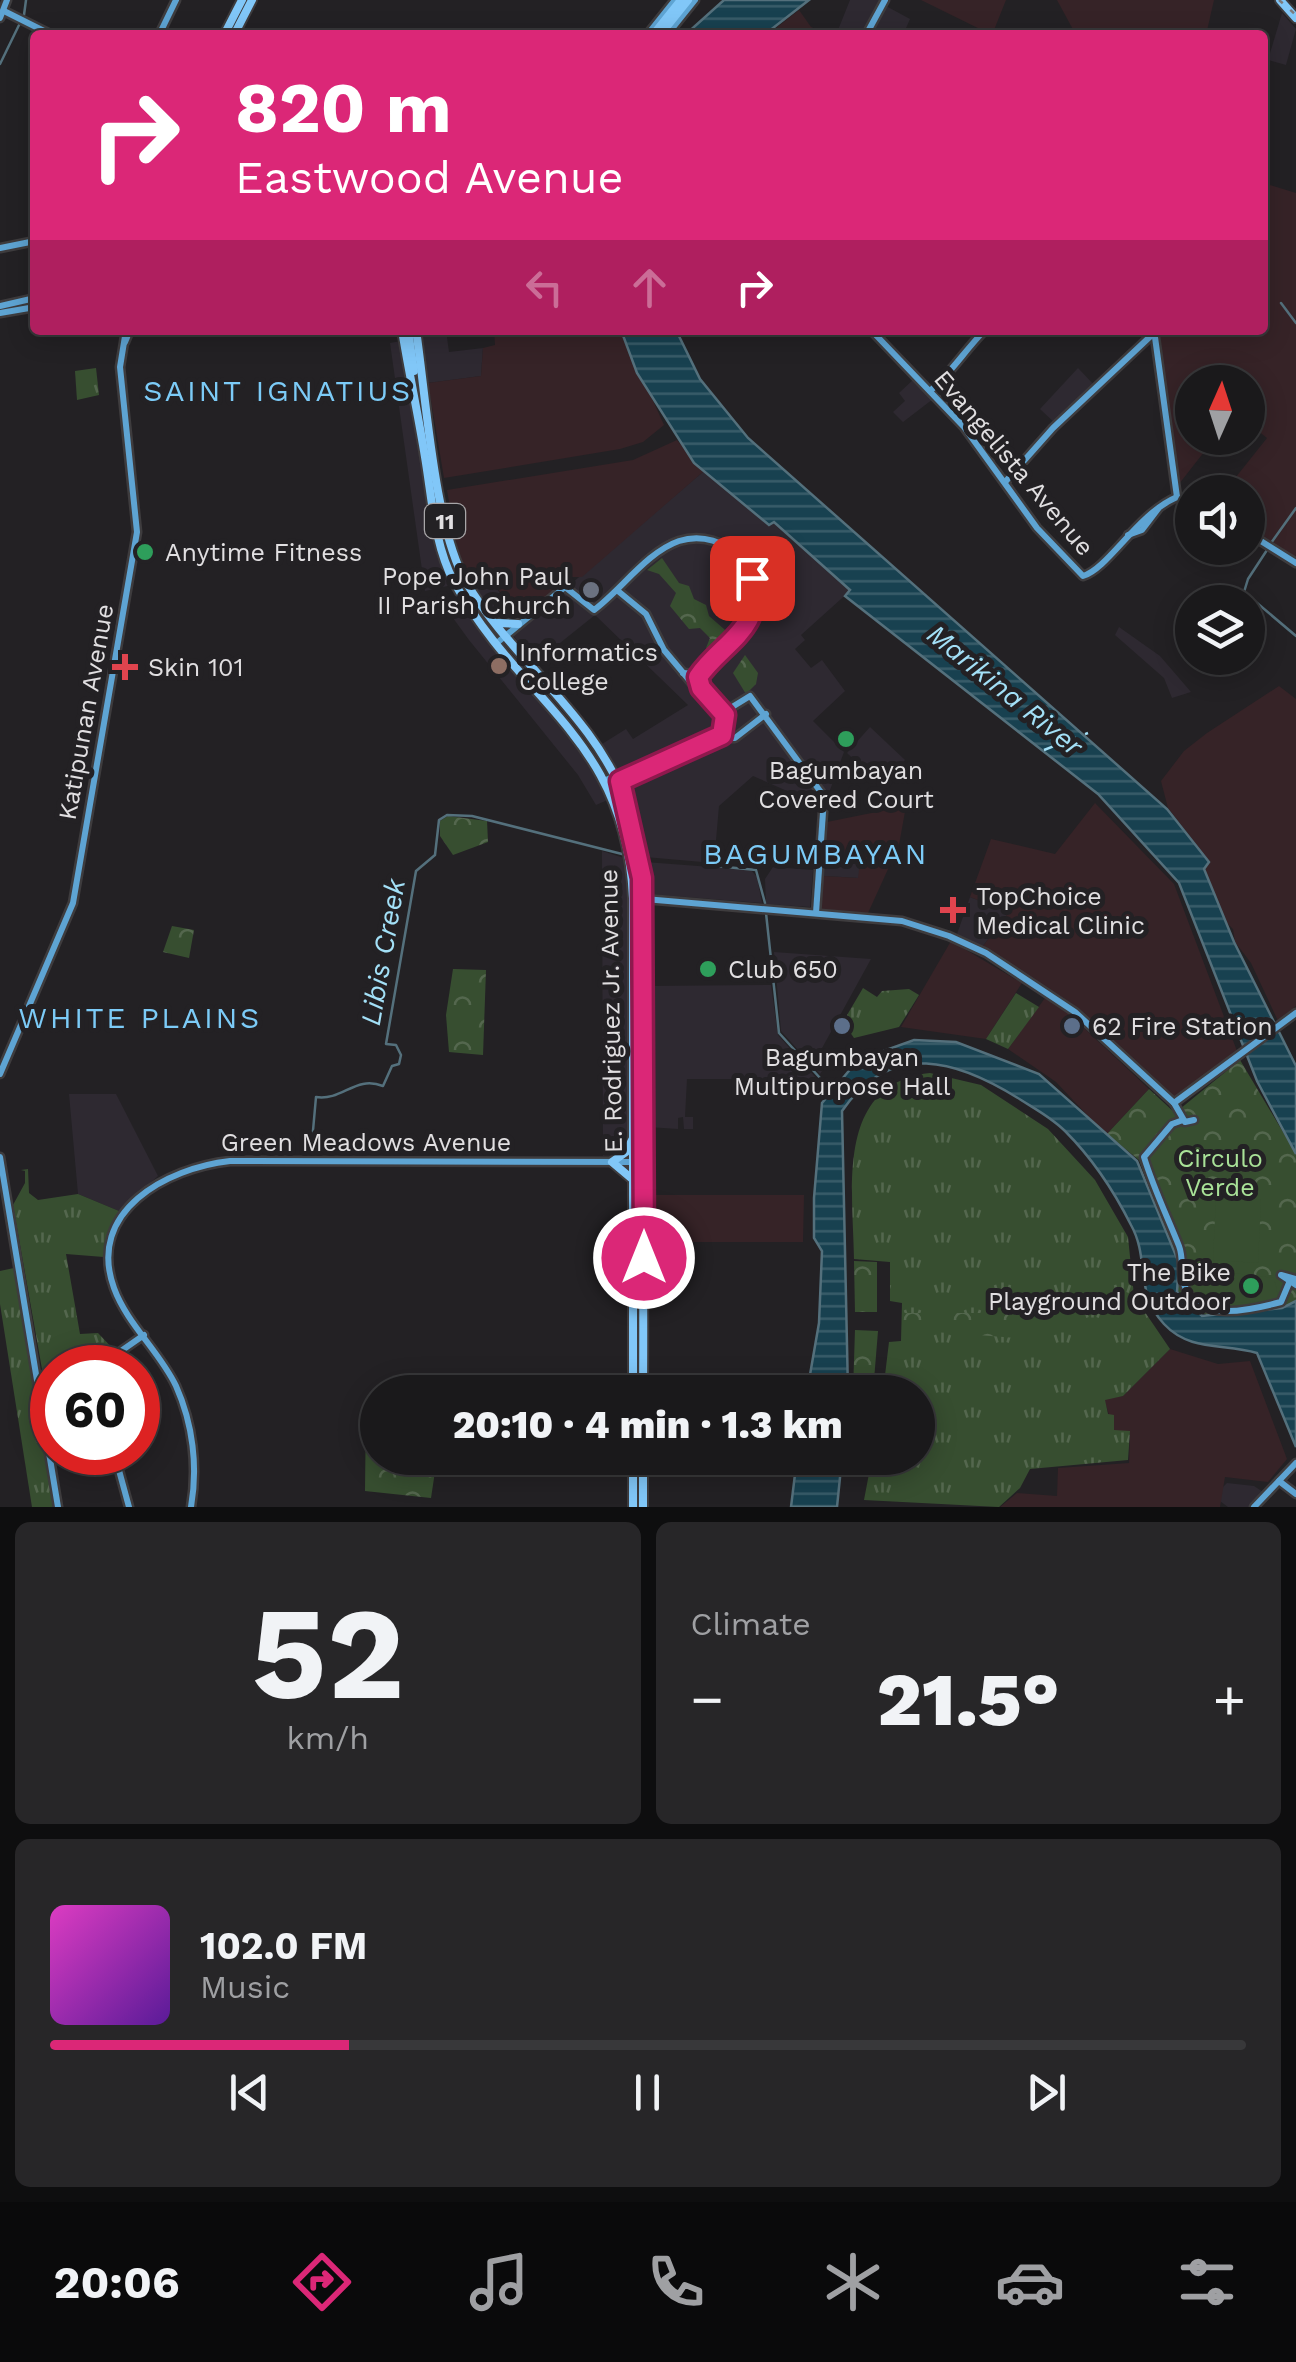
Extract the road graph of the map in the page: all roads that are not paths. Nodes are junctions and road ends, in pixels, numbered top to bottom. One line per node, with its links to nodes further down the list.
1 (7, 0): 8 (street)
2 (176, 0): 11 (street)
3 (242, 0): 12 (main road)
4 (252, 0): 13 (main road)
5 (685, 0): 14 (main road); 15 (street)
6 (885, 0): 16 (street)
7 (1280, 0): 9 (main road)
8 (2, 14): 10 (street)
9 (1296, 18)
10 (40, 30)
11 (161, 30)
12 (227, 30)
13 (237, 30)
14 (660, 30)
15 (660, 30)
16 (869, 30)
17 (30, 242): 18 (street)
18 (0, 248)
19 (30, 300): 21 (street)
20 (30, 307): 21 (street)
21 (0, 310)
22 (126, 335): 55 (street, Katipunan Avenue)
23 (410, 335): 30 (main road, E. Rodriguez Jr. Avenue / 11)
24 (410, 335): 30 (main road, E. Rodriguez Jr. Avenue / 11)
25 (876, 335): 29 (street, Evangelista Avenue)
26 (980, 335): 29 (street)
27 (1151, 335): 31 (street)
28 (1156, 335): 32 (street)
29 (930, 391): 31 (street, Evangelista Avenue)
30 (420, 402): 37 (main road, E. Rodriguez Jr. Avenue / 11); 40 (main road, E. Rodriguez Jr. Avenue / 11)
31 (1006, 480): 33 (street, Evangelista Avenue)
32 (1175, 482)
33 (1175, 498)
34 (1265, 542): 35 (street)
35 (1296, 563)
36 (621, 593): 38 (street); 41 (street); 42 (street)
37 (496, 622): 38 (main road); 39 (main road, E. Rodriguez Jr. Avenue / 11)
38 (518, 624): 39 (street)
39 (506, 634): 40 (street); 44 (main road, E. Rodriguez Jr. Avenue / 11)
40 (498, 642): 45 (main road, E. Rodriguez Jr. Avenue / 11)
41 (714, 660): 42 (street); 43 (street)
42 (682, 672): 43 (street)
43 (696, 683): 46 (street); 48 (street)
44 (550, 688): 45 (main road); 49 (main road, E. Rodriguez Jr. Avenue / 11)
45 (540, 695): 49 (main road, E. Rodriguez Jr. Avenue / 11)
46 (724, 712): 47 (street); 48 (street)
47 (766, 714): 48 (street); 53 (street)
48 (718, 735): 49 (street)
49 (614, 780): 50 (main road, E. Rodriguez Jr. Avenue / 11); 50 (main road, E. Rodriguez Jr. Avenue / 11)
50 (634, 857): 51 (main road, E. Rodriguez Jr. Avenue / 11); 52 (main road, E. Rodriguez Jr. Avenue / 11)
51 (632, 898): 52 (street); 57 (main road, E. Rodriguez Jr. Avenue / 11)
52 (643, 899): 53 (street); 60 (main road, E. Rodriguez Jr. Avenue / 11)
53 (816, 912): 56 (street)
54 (1296, 1013): 56 (street)
55 (0, 1074)
56 (1174, 1103): 63 (street)
57 (633, 1136): 59 (main road); 60 (main road, E. Rodriguez Jr. Avenue / 11)
58 (0, 1157): 74 (street)
59 (612, 1162): 60 (street, Green Meadows Avenue); 61 (main road); 64 (street, Green Meadows Avenue)
60 (638, 1162): 61 (main road, E. Rodriguez Jr. Avenue / 11); 62 (main road, E. Rodriguez Jr. Avenue / 11)
61 (633, 1182): 62 (main road, E. Rodriguez Jr. Avenue / 11)
62 (638, 1280): 66 (main road, E. Rodriguez Jr. Avenue / 11); 67 (main road, E. Rodriguez Jr. Avenue / 11)
63 (1294, 1282)
64 (144, 1335): 65 (street); 76 (street, Green Meadows Avenue)
65 (129, 1345)
66 (634, 1375)
67 (642, 1375)
68 (1296, 1463): 72 (street)
69 (120, 1475): 75 (street)
70 (633, 1475): 77 (main road)
71 (643, 1475): 78 (main road)
72 (1279, 1480): 73 (street); 79 (street)
73 (1296, 1494)
74 (58, 1507)
75 (128, 1507)
76 (191, 1507)
77 (633, 1507)
78 (643, 1507)
79 (1254, 1507)

